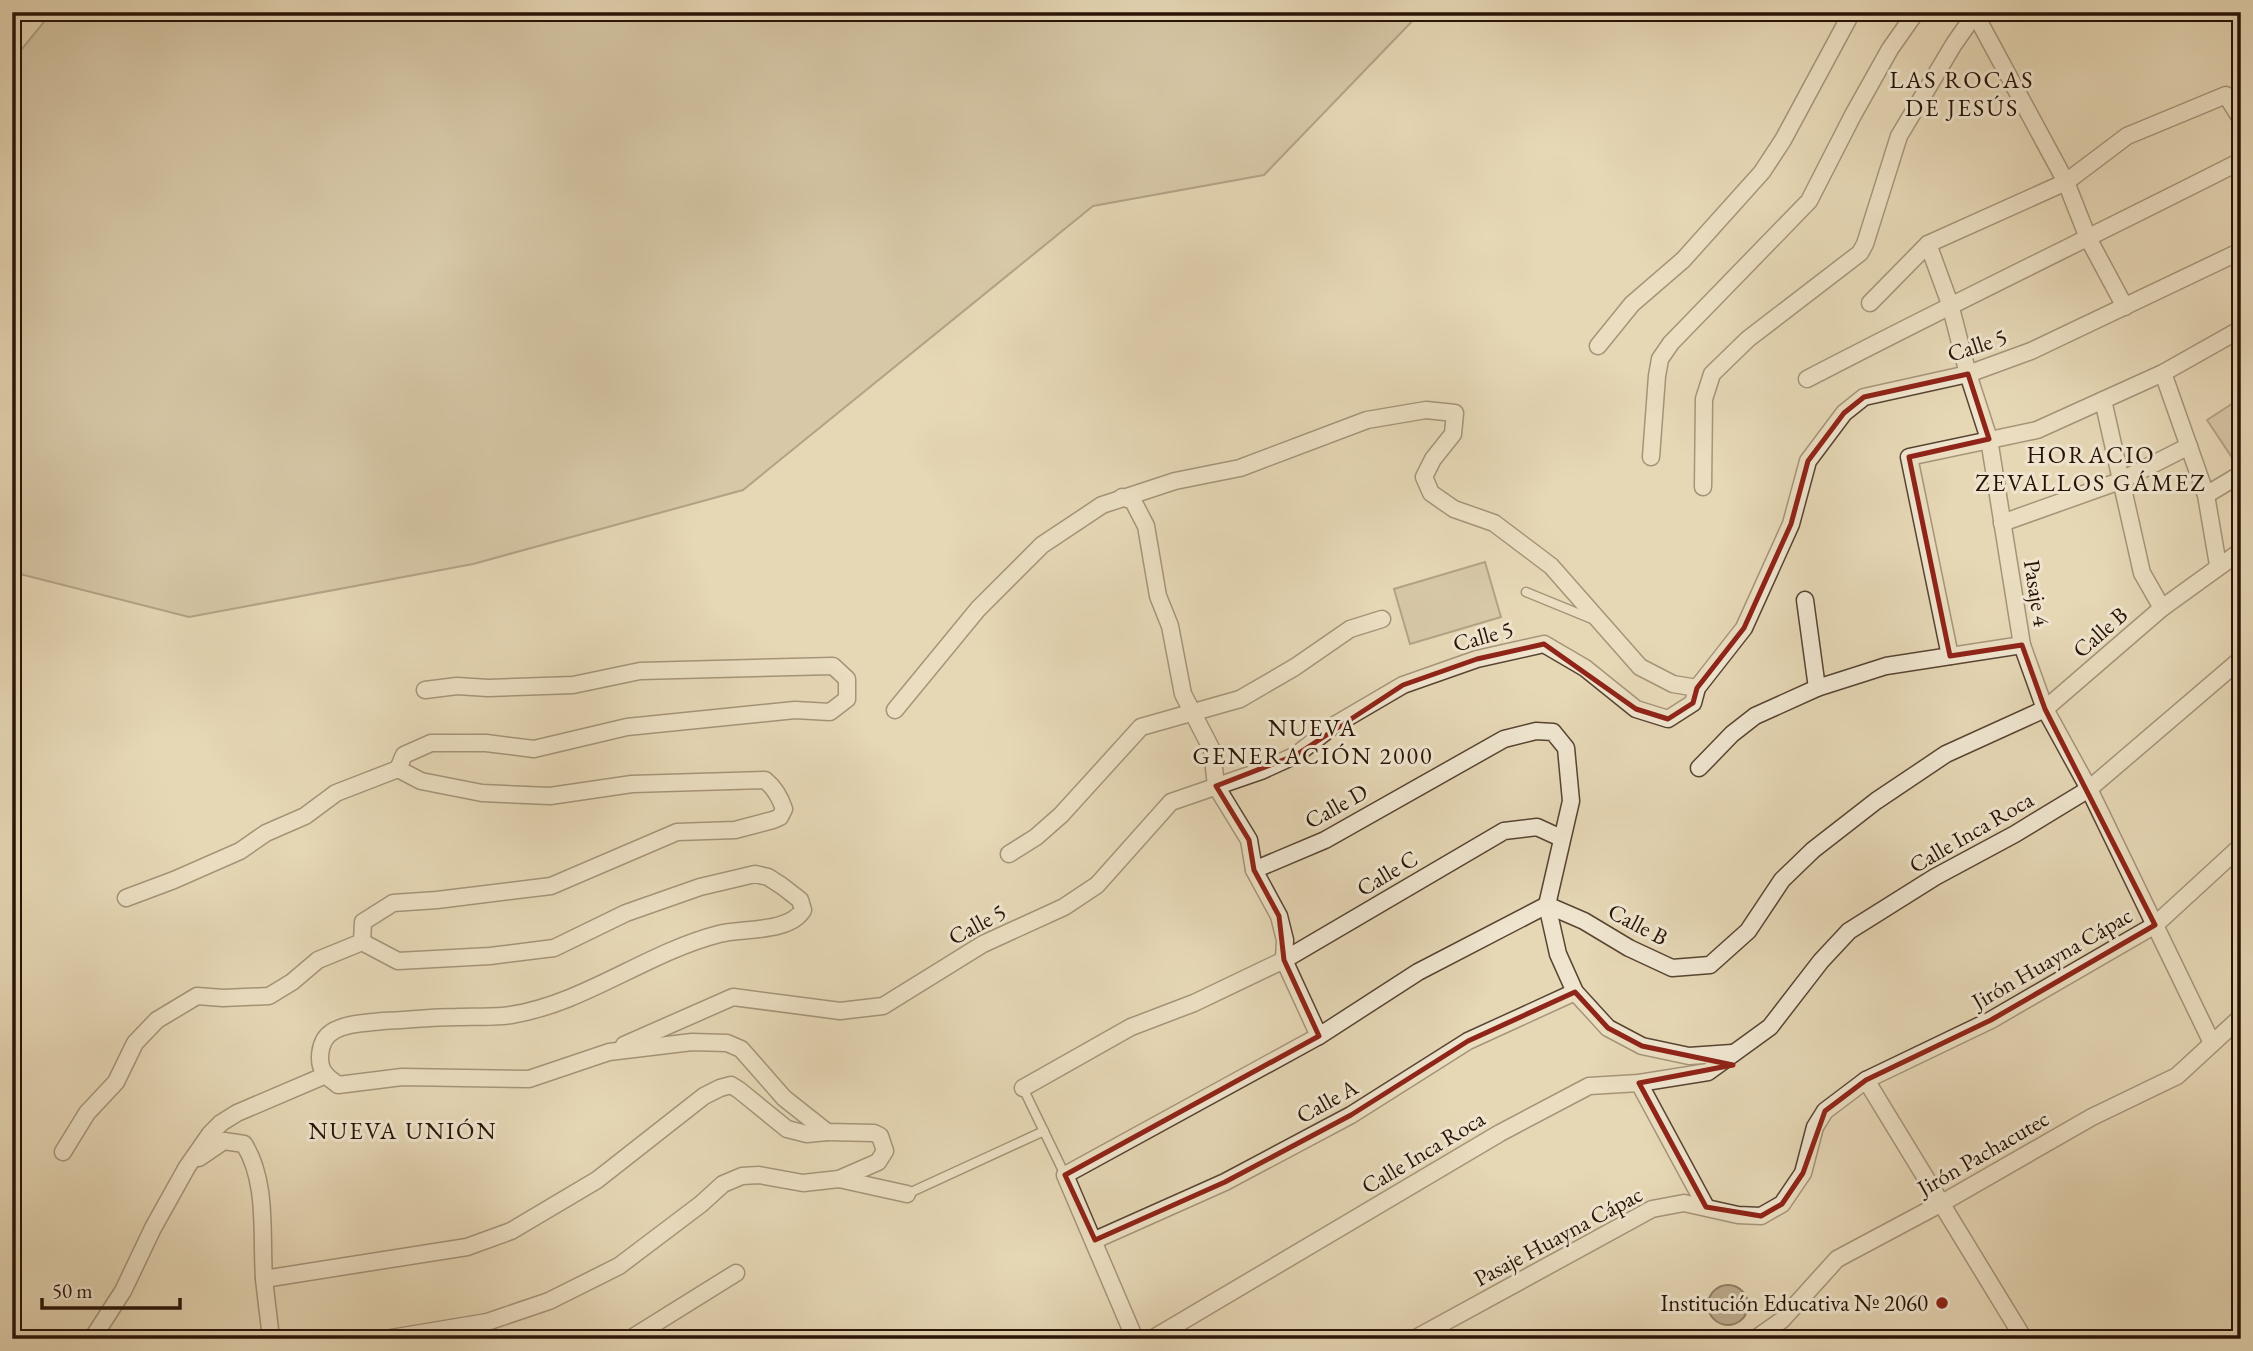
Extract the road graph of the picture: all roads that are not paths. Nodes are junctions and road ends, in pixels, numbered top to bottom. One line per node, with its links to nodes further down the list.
1 (1852, 12): 14 (street)
2 (1916, 12): 21 (street)
3 (1975, 13): 6 (street); 24 (street)
4 (2241, 119): 6 (street)
5 (2241, 161): 7 (street)
6 (2066, 182): 7 (street); 8 (street)
7 (2088, 238): 11 (street); 12 (street)
8 (1928, 244): 10 (street); 11 (street, Pasaje 4)
9 (2241, 251): 12 (street, Calle 5)
10 (1870, 303)
11 (1950, 304): 16 (street, Pasaje 4); 17 (street)
12 (2125, 307): 16 (street, Calle 5)
13 (2241, 330): 15 (street)
14 (1598, 346)
15 (2163, 373): 18 (street); 20 (street)
16 (1968, 374): 19 (street, Pasaje 4); 38 (street, Calle 5)
17 (1807, 379)
18 (2103, 400): 19 (street); 23 (street)
19 (1989, 439): 27 (street, Pasaje 4); 36 (street)
20 (2189, 446): 23 (street); 25 (street)
21 (1651, 457)
22 (2241, 474): 25 (street)
23 (2120, 481): 27 (street); 32 (street)
24 (1703, 487)
25 (2206, 495): 29 (street)
26 (1122, 497): 34 (street); 42 (street); 43 (street)
27 (2002, 523): 35 (street, Pasaje 4)
28 (2241, 551): 29 (street, Calle B)
29 (2218, 565): 32 (street, Calle B)
30 (1526, 592): 34 (lane)
31 (1805, 600): 39 (street)
32 (2162, 608): 41 (street, Calle B)
33 (1382, 619): 43 (street)
34 (1598, 622): 38 (street)
35 (2022, 645): 36 (street); 41 (street, Pasaje 4)
36 (1951, 656): 39 (street)
37 (2241, 659): 47 (street, Calle Inca Roca)
38 (1697, 688): 46 (street, Calle 5)
39 (1817, 688): 44 (street)
40 (425, 690): 45 (street)
41 (2045, 709): 47 (street, Pasaje 4); 53 (street, Calle B)
42 (895, 710)
43 (1193, 712): 46 (street); 50 (street)
44 (1699, 768)
45 (398, 769): 52 (street); 55 (street)
46 (1216, 786): 51 (street); 61 (street, Calle 5)
47 (2089, 789): 54 (street, Pasaje 4); 62 (street, Calle Inca Roca)
48 (1561, 838): 51 (street, Calle D); 53 (street); 56 (street, Calle C)
49 (2241, 846): 54 (street, Jirón Huayna Cápac)
50 (1009, 854)
51 (1254, 870): 56 (street)
52 (127, 898)
53 (1547, 905): 57 (street); 59 (street)
54 (2155, 925): 60 (street, Pasaje 4); 64 (street, Jirón Huayna Cápac)
55 (362, 942): 63 (street); 69 (street)
56 (1284, 960): 59 (street); 66 (street, Calle C)
57 (1575, 992): 62 (street); 76 (street, Calle A)
58 (2241, 1017): 60 (street, Jirón Pachacutec)
59 (1319, 1036): 71 (street)
60 (2211, 1043): 74 (street, Jirón Pachacutec)
61 (609, 1052): 63 (street); 68 (street)
62 (1734, 1053): 65 (street, Calle Inca Roca)
63 (326, 1075): 70 (street)
64 (1866, 1080): 74 (street); 75 (street, Pasaje Huayna Cápac)
65 (1639, 1083): 75 (street); 85 (street, Calle Inca Roca)
66 (1023, 1088): 67 (lane)
67 (1044, 1131): 71 (lane); 73 (lane)
68 (827, 1132): 72 (street); 78 (street)
69 (63, 1152)
70 (187, 1167): 78 (street); 80 (street)
71 (1065, 1175): 76 (street)
72 (839, 1179): 73 (street); 79 (street)
73 (907, 1194)
74 (1942, 1203): 87 (street, Jirón Pachacutec); 88 (street)
75 (1706, 1207): 86 (street, Pasaje Huayna Cápac)
76 (1095, 1240): 84 (street)
77 (736, 1273): 83 (street)
78 (264, 1279): 81 (street)
79 (404, 1337): 82 (street)
80 (92, 1339)
81 (271, 1339)
82 (385, 1339)
83 (630, 1339)
84 (1135, 1339)
85 (1152, 1339)
86 (1414, 1339)
87 (1755, 1339)
88 (2024, 1339)

